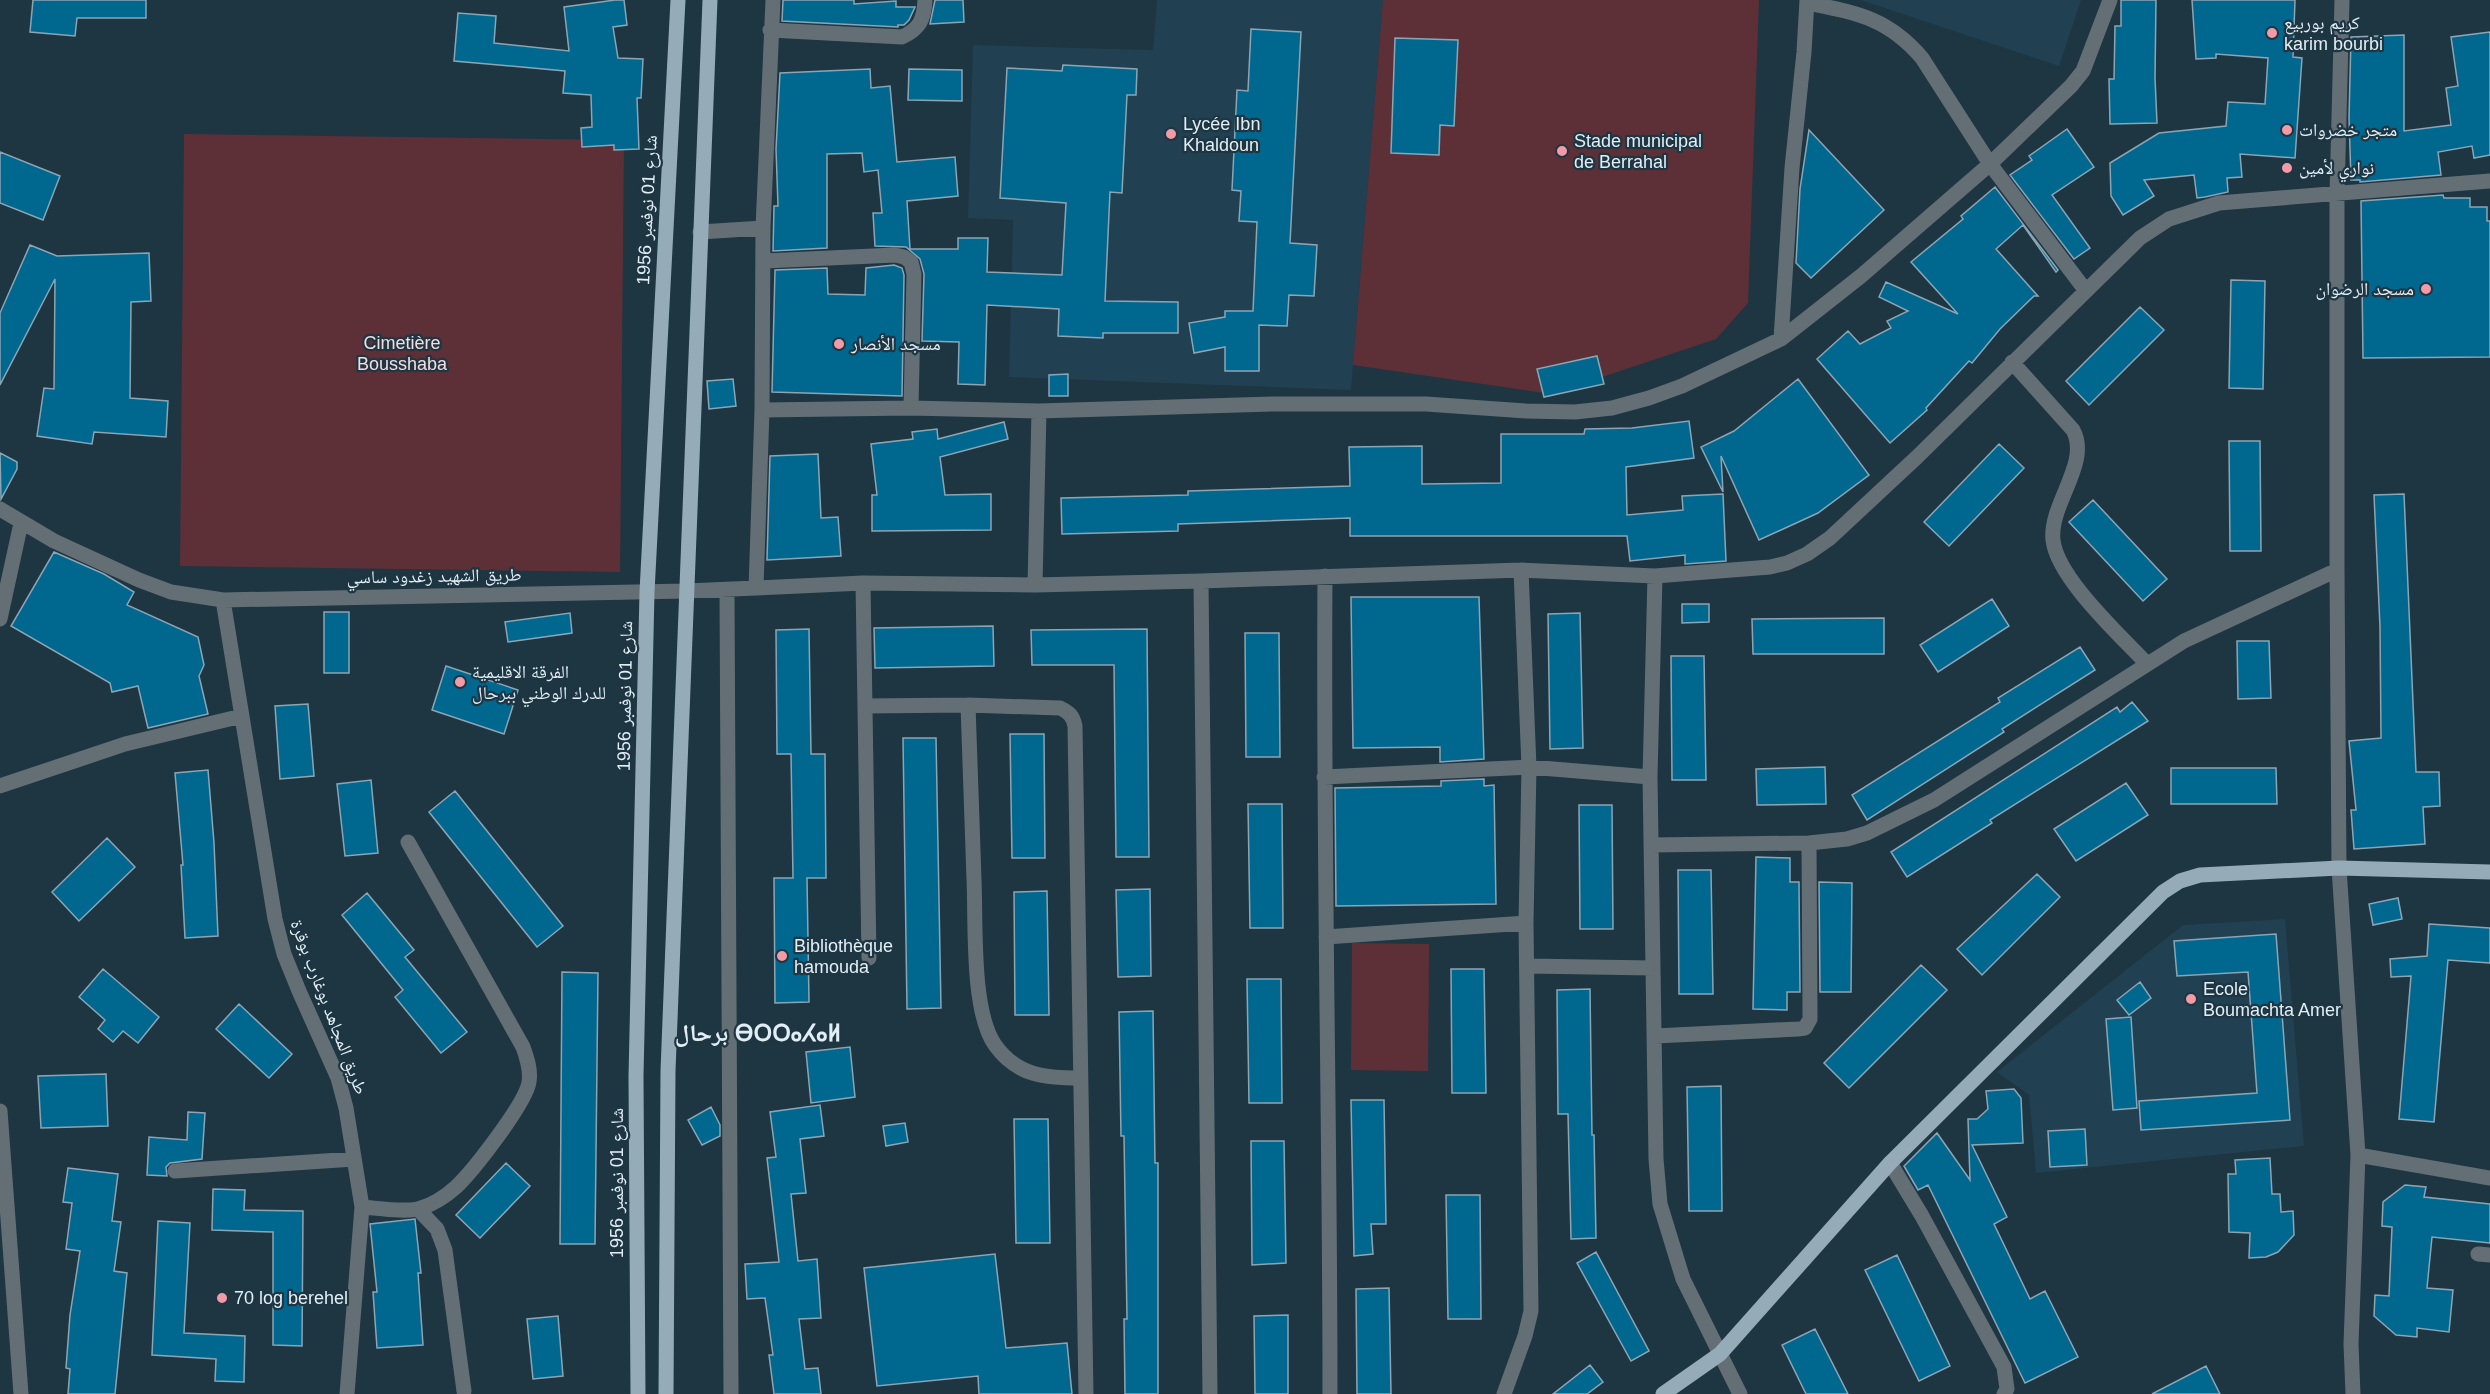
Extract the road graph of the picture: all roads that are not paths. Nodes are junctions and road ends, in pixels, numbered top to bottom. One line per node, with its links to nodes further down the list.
1 (678, 0): 33 (main road, شارع 01 نوفمبر 1956)
2 (710, 0): 13 (main road)
3 (772, 0): 8 (street)
4 (925, 0): 8 (street)
5 (2110, 0): 9 (street)
6 (2342, 0): 11 (street)
7 (1807, 1): 9 (street); 16 (street)
8 (770, 30): 12 (street)
9 (1990, 164): 15 (street); 16 (street)
10 (2490, 181): 11 (street, طريق الشهيد زغدود ساسي)
11 (2337, 195): 15 (street, طريق الشهيد زغدود ساسي); 24 (street)
12 (763, 228): 13 (street); 14 (street)
13 (700, 232): 32 (main road)
14 (764, 261): 18 (street); 19 (street)
15 (2086, 291): 17 (street, طريق الشهيد زغدود ساسي)
16 (1781, 339): 20 (street)
17 (2012, 362): 26 (street, طريق الشهيد زغدود ساسي); 36 (street)
18 (911, 408): 19 (street); 20 (street)
19 (762, 410): 30 (street)
20 (1039, 411): 29 (street)
21 (0, 509): 22 (street, طريق الشهيد زغدود ساسي)
22 (21, 523): 34 (street, طريق الشهيد زغدود ساسي); 35 (street)
23 (1521, 570): 25 (street, طريق الشهيد زغدود ساسي); 26 (street, طريق الشهيد زغدود ساسي); 40 (street)
24 (2337, 570): 36 (street); 47 (street)
25 (1325, 576): 27 (street, طريق الشهيد زغدود ساسي); 41 (street)
26 (1655, 576): 42 (street)
27 (1201, 581): 29 (street, طريق الشهيد زغدود ساسي); 73 (street)
28 (863, 583): 29 (street, طريق الشهيد زغدود ساسي); 30 (street, طريق الشهيد زغدود ساسي); 38 (street)
29 (1035, 585)
30 (756, 588): 31 (street, طريق الشهيد زغدود ساسي)
31 (727, 590): 32 (street, طريق الشهيد زغدود ساسي); 71 (street)
32 (686, 591): 33 (street, طريق الشهيد زغدود ساسي); 70 (main road)
33 (647, 592): 34 (street, طريق الشهيد زغدود ساسي); 69 (main road, شارع 01 نوفمبر 1956)
34 (223, 600): 39 (street, طريق المجاهد بوغارب بوقرة)
35 (0, 619)
36 (2147, 664): 45 (street)
37 (968, 705): 38 (street); 55 (street); 55 (street)
38 (865, 706): 51 (street)
39 (242, 716): 43 (street); 58 (street, طريق المجاهد بوغارب بوقرة)
40 (1528, 767): 41 (street); 42 (street); 49 (street)
41 (1324, 777): 50 (street)
42 (1650, 777): 46 (street)
43 (0, 786)
44 (408, 842): 63 (street)
45 (1809, 843): 46 (street); 54 (street)
46 (1651, 845): 53 (street)
47 (2339, 868): 48 (main road); 57 (street); 59 (main road)
48 (2490, 872)
49 (1526, 922): 50 (street); 52 (street)
50 (1326, 937): 74 (street)
51 (869, 958)
52 (1527, 966): 53 (street); 75 (street)
53 (1653, 968): 54 (street)
54 (1655, 1036): 65 (street)
55 (1080, 1078): 72 (street)
56 (0, 1111): 64 (street)
57 (2358, 1155): 61 (street); 79 (street)
58 (354, 1159): 60 (street); 62 (street, طريق المجاهد بوغارب بوقرة)
59 (1890, 1163): 65 (main road); 78 (street)
60 (175, 1171)
61 (2490, 1178)
62 (362, 1207): 63 (street); 68 (street, طريق المجاهد بوغارب بوقرة)
63 (418, 1210): 66 (street)
64 (7, 1280): 67 (street)
65 (1720, 1354): 76 (main road); 77 (street)
66 (464, 1391)
67 (21, 1394)
68 (347, 1394)
69 (638, 1394)
70 (666, 1394)
71 (731, 1394)
72 (1086, 1394)
73 (1210, 1394)
74 (1330, 1394)
75 (1504, 1394)
76 (1663, 1394)
77 (1740, 1394)
78 (2004, 1394)
79 (2353, 1394)

